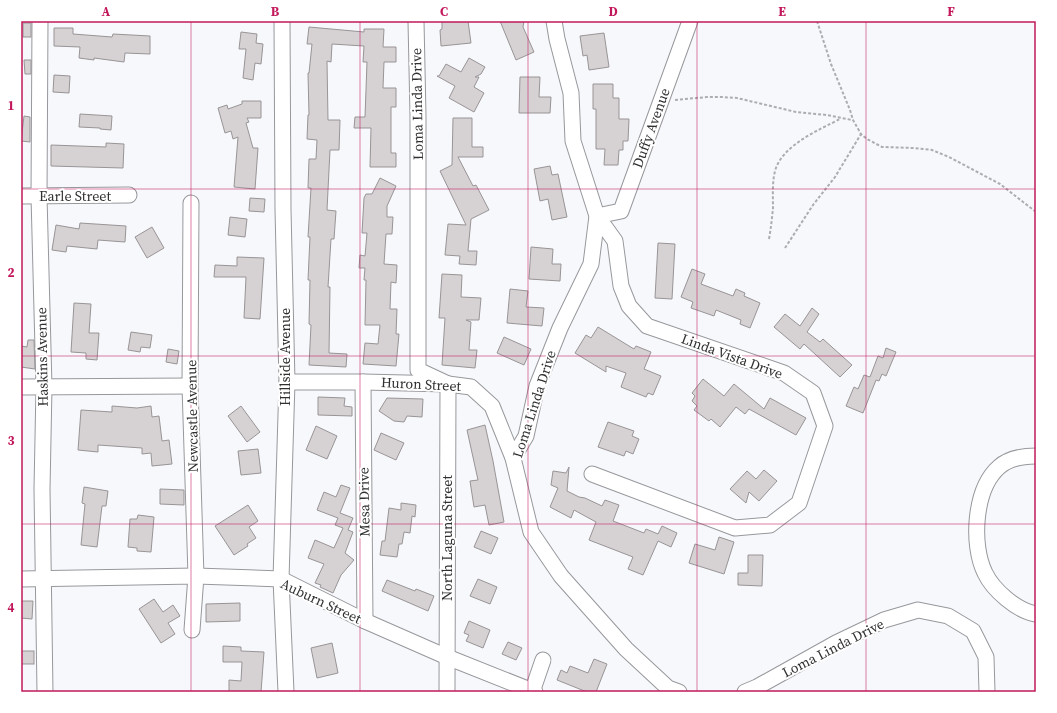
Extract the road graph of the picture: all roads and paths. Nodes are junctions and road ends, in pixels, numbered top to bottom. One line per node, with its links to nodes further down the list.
1 (40, 21): 13 (street, Haskins Avenue)
2 (282, 21): 19 (street, Hillside Avenue)
3 (416, 21): 21 (street, Loma Linda Drive)
4 (554, 21): 16 (street, Loma Linda Drive)
5 (690, 21): 7 (street, Duffy Avenue)
6 (817, 21): 9 (path)
7 (660, 102): 8 (path); 16 (street, Duffy Avenue)
8 (841, 118): 9 (path); 17 (path)
9 (853, 120): 10 (path)
10 (861, 134): 15 (path); 18 (path)
11 (129, 195): 13 (street, Earle Street)
12 (21, 196): 13 (street, Earle Street)
13 (39, 196): 22 (street, Haskins Avenue)
14 (191, 203): 23 (street, Newcastle Avenue)
15 (1036, 212)
16 (597, 216): 26 (street, Loma Linda Drive); 27 (street, Linda Vista Drive)
17 (770, 238)
18 (785, 248)
19 (286, 382): 20 (street, Huron Street); 31 (street, Hillside Avenue)
20 (363, 382): 21 (street, Huron Street); 33 (street, Mesa Drive)
21 (448, 384): 26 (street, Huron Street); 35 (street, North Laguna Street)
22 (44, 386): 23 (street); 24 (street); 30 (street, Haskins Avenue)
23 (190, 386): 28 (street, Newcastle Avenue)
24 (21, 387)
25 (1036, 456): 32 (street)
26 (513, 458): 41 (street, Loma Linda Drive)
27 (592, 474)
28 (196, 576): 30 (street, Auburn Street); 31 (street, Auburn Street); 34 (street, Newcastle Avenue)
29 (21, 579): 30 (street, Auburn Street)
30 (44, 579): 37 (street, Haskins Avenue)
31 (281, 579): 33 (street, Auburn Street); 38 (street, Hillside Avenue)
32 (1036, 614)
33 (365, 622): 35 (street, Auburn Street)
34 (192, 630)
35 (447, 657): 39 (street, North Laguna Street); 40 (street, Auburn Street)
36 (543, 660): 40 (street)
37 (45, 692)
38 (286, 692)
39 (447, 692)
40 (533, 692)
41 (679, 692)
42 (745, 692): 43 (street, Loma Linda Drive)
43 (987, 692)

